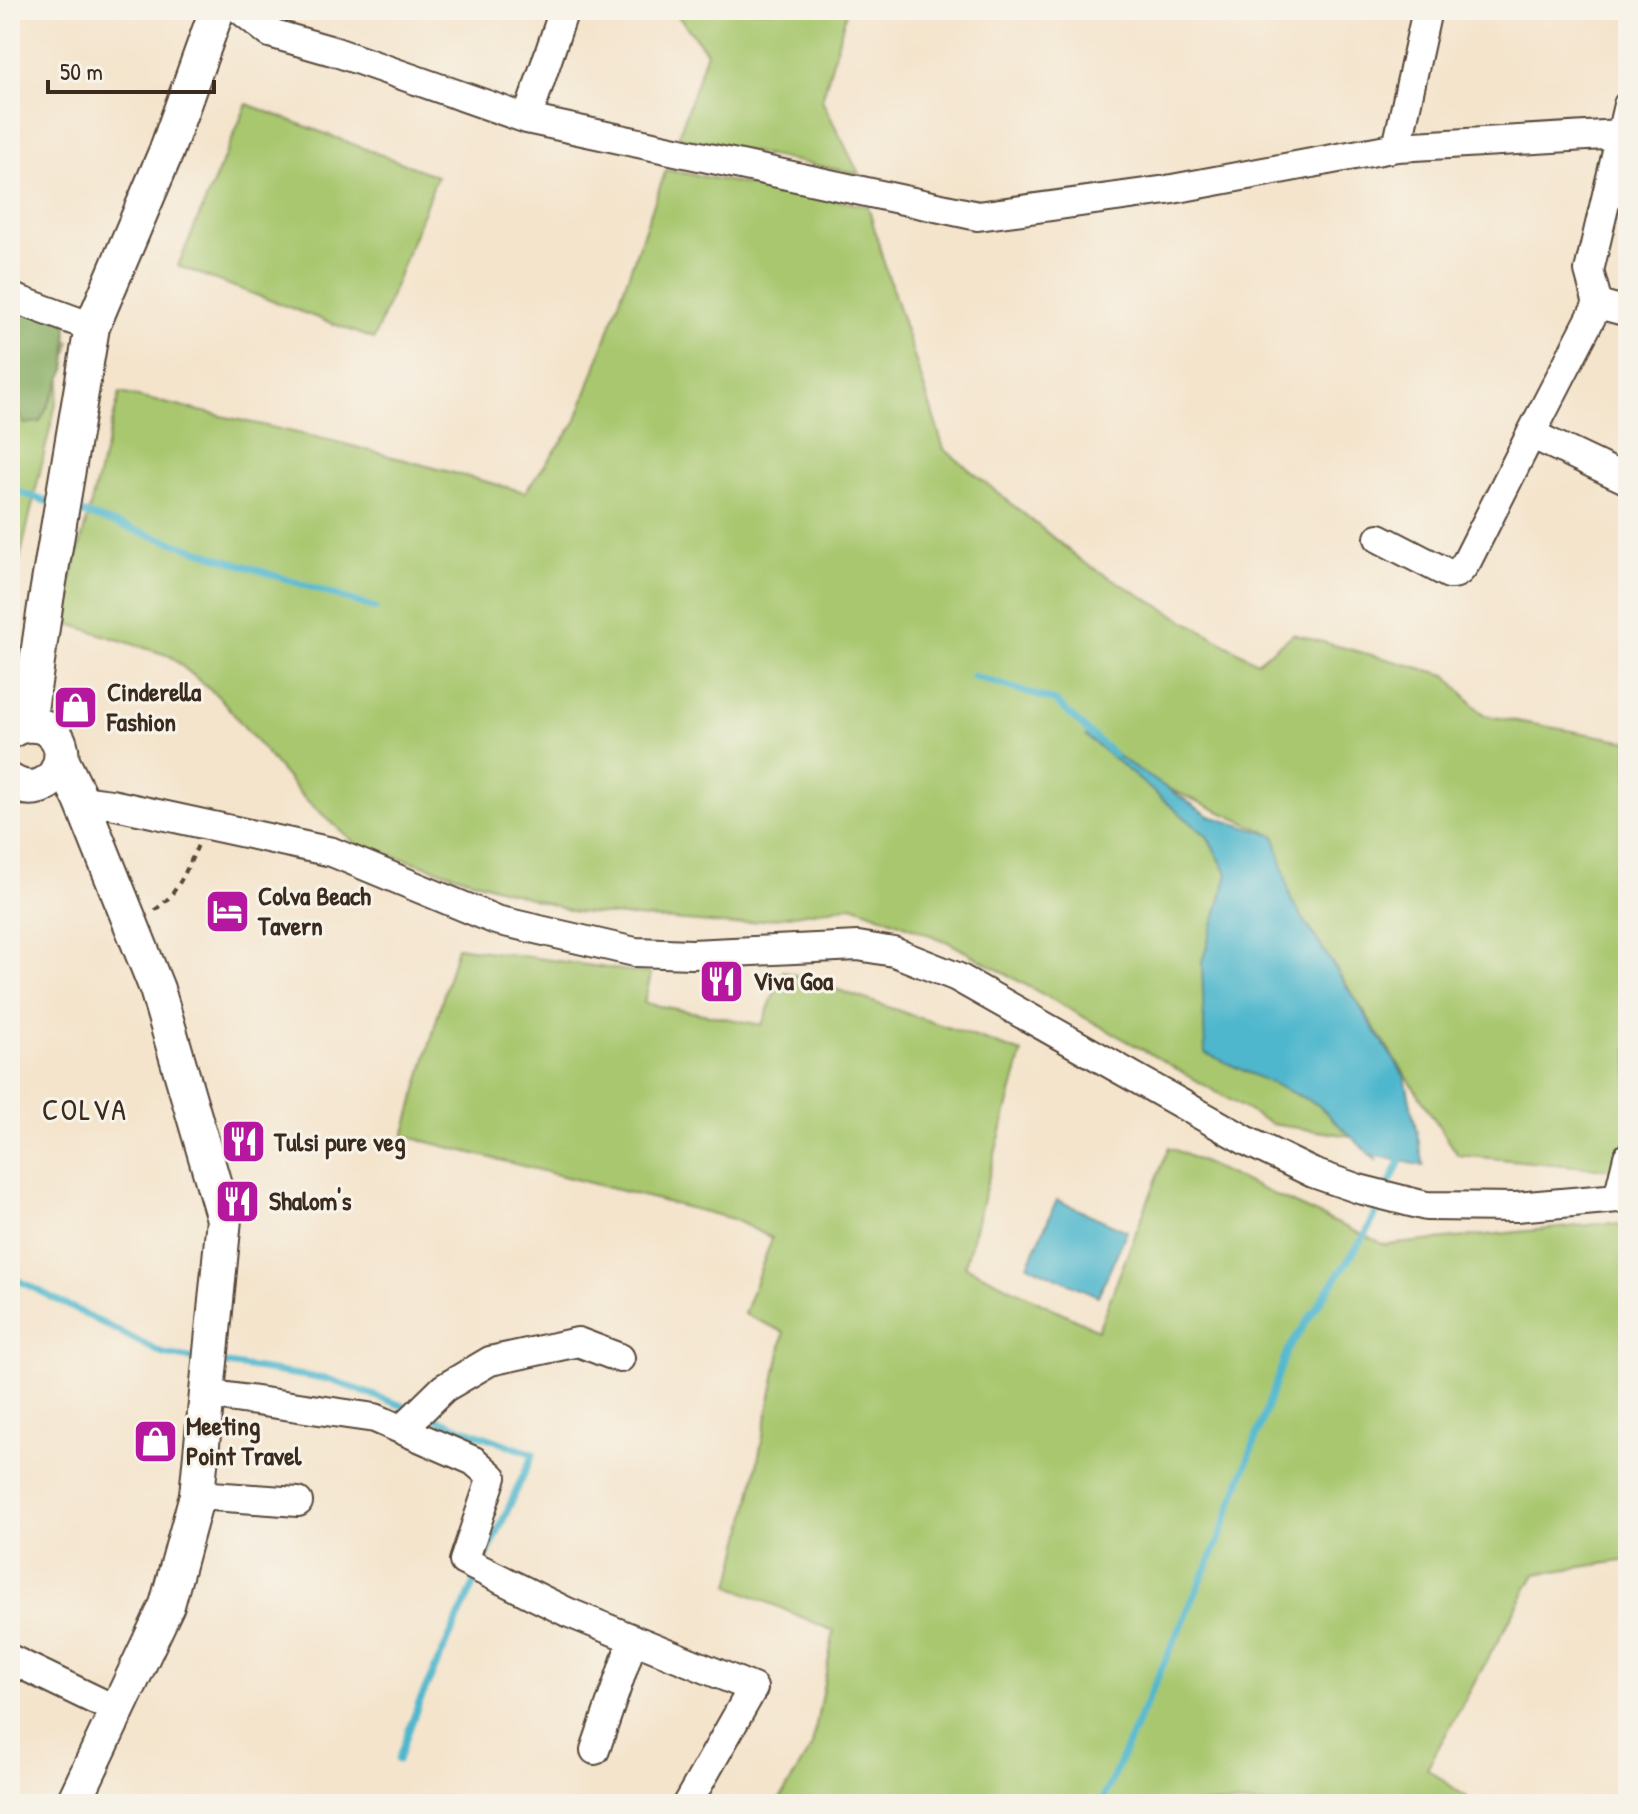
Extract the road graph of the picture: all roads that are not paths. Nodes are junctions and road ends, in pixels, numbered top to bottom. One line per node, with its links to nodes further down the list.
1 (217, 10): 12 (main road)
2 (241, 10): 6 (street)
3 (564, 10): 6 (street)
4 (1427, 10): 8 (street)
5 (1628, 105): 7 (street)
6 (527, 119): 8 (street)
7 (1621, 134): 8 (street); 10 (street)
8 (1397, 147)
9 (10, 297): 12 (street)
10 (1598, 304): 11 (street); 13 (street)
11 (1628, 312)
12 (92, 327): 16 (main road)
13 (1531, 434): 14 (street); 15 (street)
14 (1628, 480)
15 (1379, 538)
16 (19, 728): 17 (main road)
17 (61, 759): 18 (main road); 19 (main road)
18 (25, 784): 19 (main road)
19 (81, 800): 21 (street); 23 (main road)
20 (1628, 1157): 21 (street)
21 (1623, 1199)
22 (620, 1358): 24 (street)
23 (207, 1394): 24 (street); 25 (main road)
24 (402, 1429): 27 (street)
25 (197, 1495): 26 (street); 29 (main road)
26 (298, 1502)
27 (633, 1639): 30 (street); 32 (street)
28 (10, 1659): 29 (street)
29 (118, 1711): 31 (main road)
30 (595, 1750)
31 (73, 1804)
32 (687, 1804)

